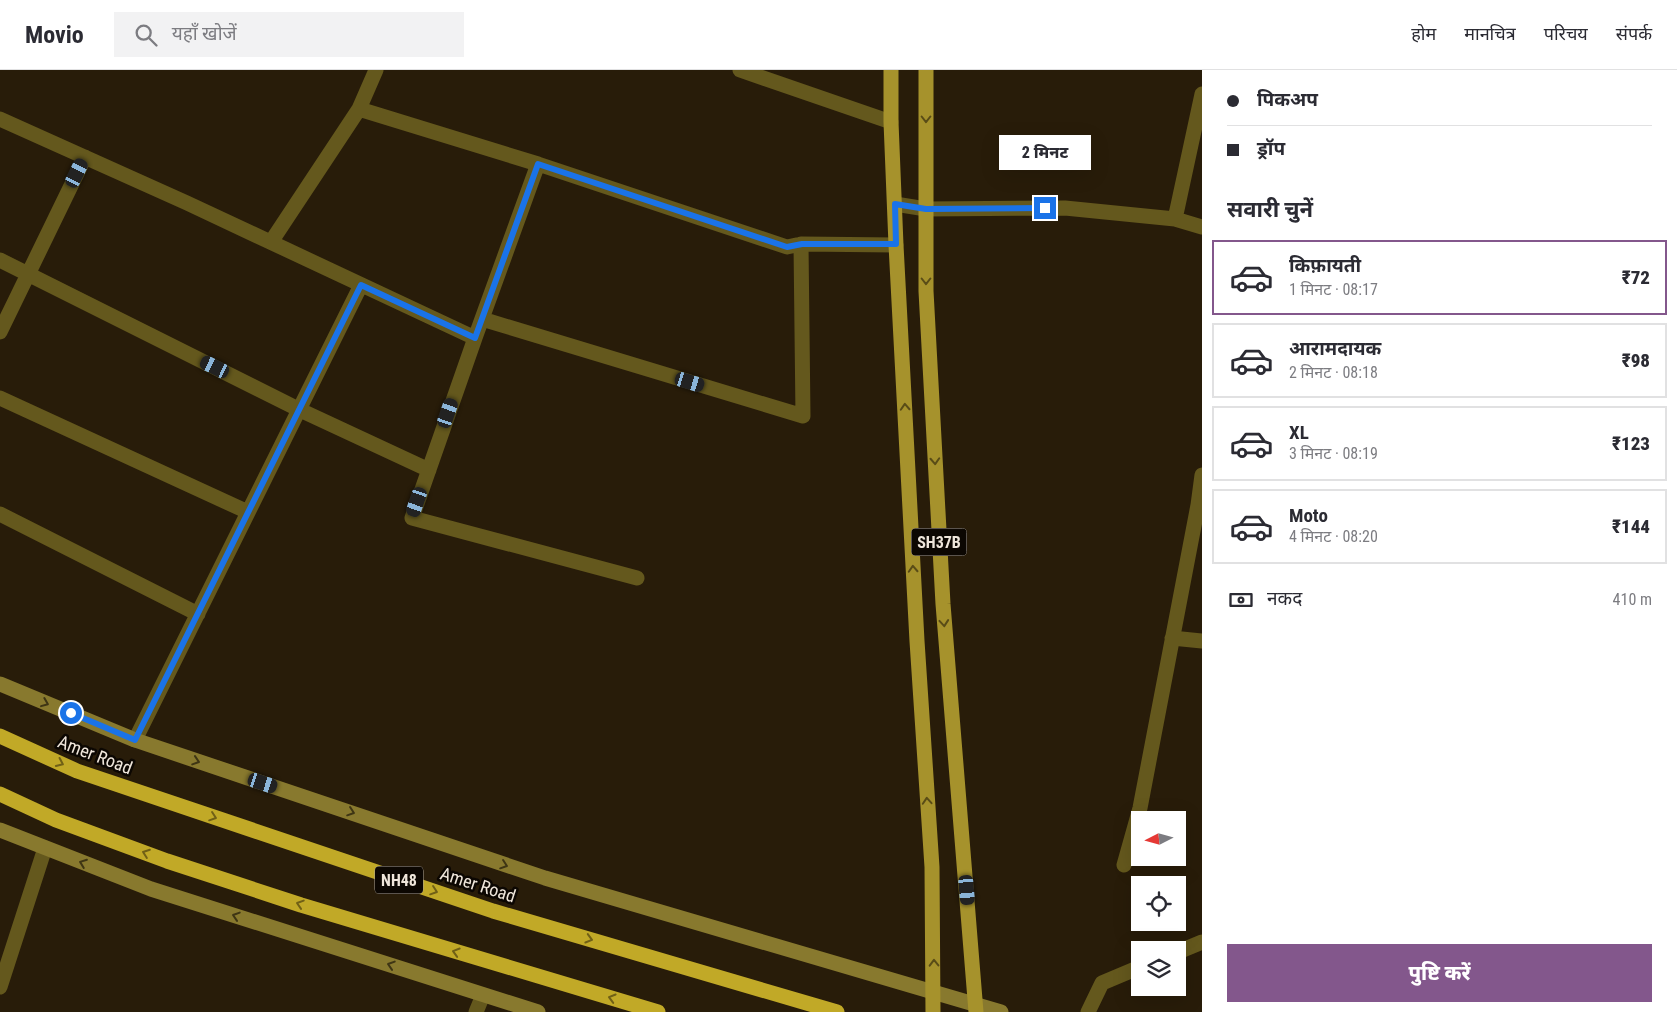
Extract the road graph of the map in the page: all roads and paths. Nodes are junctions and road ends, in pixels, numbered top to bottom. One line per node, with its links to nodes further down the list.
1 (376, 70): 6 (street)
2 (740, 70): 8 (street)
3 (892, 70): 8 (main road, SH37B)
4 (926, 70): 12 (main road, SH37B, one-way to 12)
5 (1202, 94): 13 (street)
6 (359, 109): 10 (street); 15 (street)
7 (0, 119): 9 (street)
8 (891, 122): 11 (main road, SH37B)
9 (85, 157): 15 (street); 19 (street)
10 (538, 164): 16 (street); 21 (street)
11 (895, 204): 12 (street); 17 (main road, SH37B)
12 (926, 209): 13 (street); 27 (main road, SH37B, one-way to 27)
13 (1175, 219): 14 (street)
14 (1202, 227)
15 (271, 242): 20 (street)
16 (802, 244): 17 (street); 21 (street)
17 (896, 244): 26 (main road, SH37B, one-way to 17)
18 (0, 260): 19 (street)
19 (28, 274): 22 (street); 25 (street)
20 (361, 285): 23 (street); 25 (street)
21 (482, 319): 23 (street)
22 (0, 332)
23 (475, 338): 28 (street)
24 (0, 398): 30 (street)
25 (300, 410): 28 (street); 30 (street)
26 (906, 436): 27 (main road); 47 (main road, SH37B, one-way to 26)
27 (934, 438): 49 (main road, SH37B, one-way to 49)
28 (429, 470): 32 (street)
29 (1202, 474): 34 (street)
30 (248, 512): 33 (street)
31 (0, 514): 33 (street)
32 (636, 578)
33 (198, 614): 38 (street)
34 (1172, 638): 35 (street); 42 (street)
35 (1202, 641)
36 (0, 684): 38 (street, one-way to 38)
37 (0, 736): 53 (highway, Amer Road / NH48, one-way to 53)
38 (135, 740): 47 (street, one-way to 47)
39 (0, 794): 52 (highway, one-way to 39)
40 (0, 830): 41 (street)
41 (45, 848): 46 (street); 48 (street, one-way to 41)
42 (1124, 865)
43 (1202, 942): 44 (street)
44 (1186, 949)
45 (1131, 972): 56 (street)
46 (0, 987)
47 (934, 992): 49 (street); 54 (main road, SH37B)
48 (483, 995): 50 (street); 51 (street)
49 (976, 1008): 55 (street)
50 (476, 1012)
51 (538, 1012)
52 (658, 1012)
53 (837, 1012)
54 (933, 1012)
55 (1001, 1012)
56 (1088, 1012)

